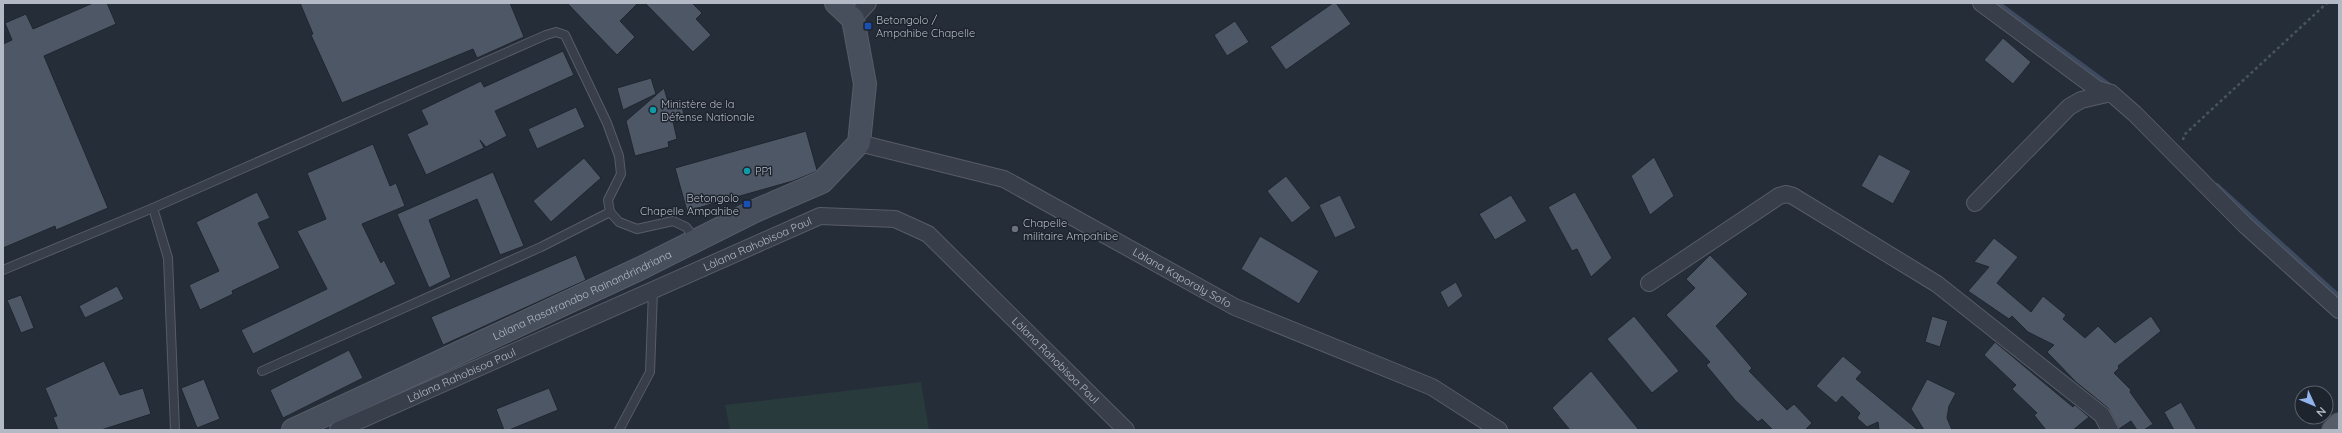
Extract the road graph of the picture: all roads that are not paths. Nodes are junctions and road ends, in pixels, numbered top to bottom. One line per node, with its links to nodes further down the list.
1 (836, 3): 4 (street)
2 (868, 3): 4 (street)
3 (1981, 3): 5 (street)
4 (853, 19): 6 (street)
5 (2111, 93): 7 (street); 14 (street)
6 (859, 143): 10 (street, Làlana Rasatranabo Rainandrindriana); 22 (street, Làlana Kaporaly Sofo)
7 (1976, 203)
8 (153, 208): 9 (lane); 11 (lane); 17 (lane)
9 (610, 212): 10 (lane); 15 (lane)
10 (696, 240): 18 (street, Làlana Rasatranabo Rainandrindriana)
11 (3, 270)
12 (1649, 284): 23 (street)
13 (653, 291): 19 (street, Làlana Rahobisoa Paul); 20 (lane); 21 (street, Làlana Rahobisoa Paul)
14 (2339, 310)
15 (262, 371)
16 (2339, 424): 24 (main road)
17 (174, 430)
18 (293, 430)
19 (338, 430)
20 (619, 430)
21 (1126, 430)
22 (1499, 430)
23 (2110, 430)
24 (2333, 430)

